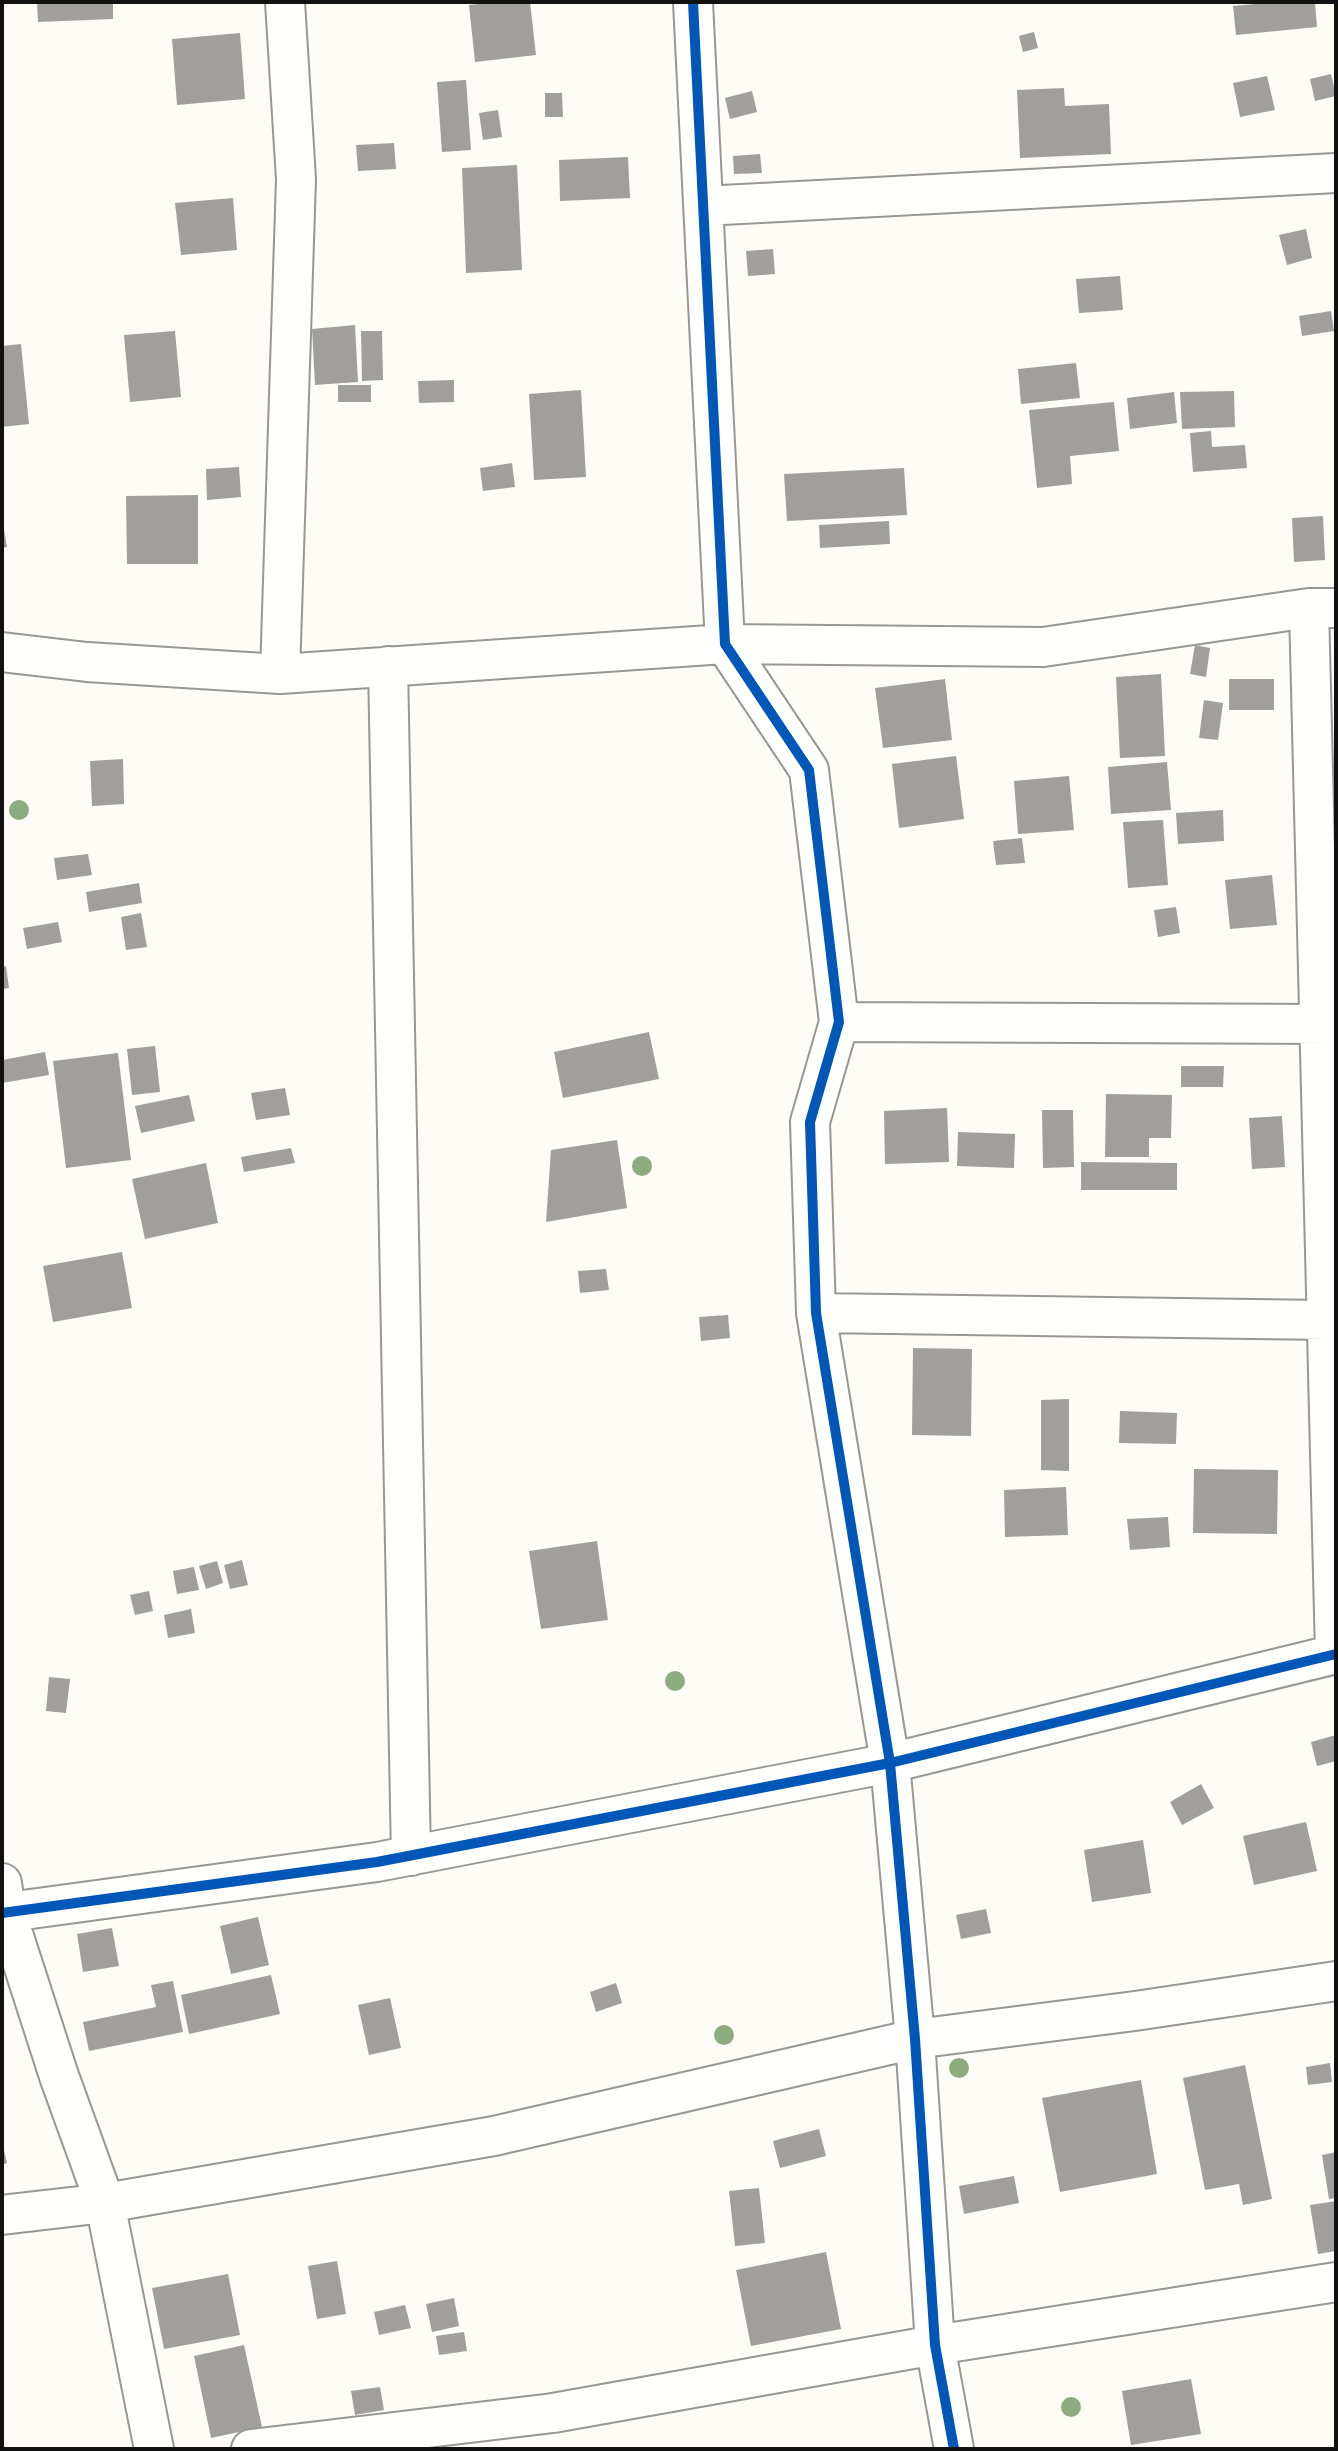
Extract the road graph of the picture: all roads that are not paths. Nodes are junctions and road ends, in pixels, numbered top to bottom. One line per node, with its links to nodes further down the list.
1 (285, 2): 9 (street)
2 (693, 2): 4 (street)
3 (1336, 173): 4 (street)
4 (703, 206): 6 (street)
5 (1323, 608): 6 (street); 11 (street)
6 (725, 644): 8 (street); 10 (street)
7 (2, 652): 9 (street)
8 (388, 666): 9 (street); 16 (street)
9 (280, 674)
10 (839, 1022): 11 (street); 12 (street)
11 (1327, 1024): 13 (street)
12 (816, 1313): 13 (street); 15 (street)
13 (1326, 1320): 14 (street)
14 (1336, 1654): 15 (street)
15 (890, 1763): 16 (street); 19 (street)
16 (411, 1856): 17 (street)
17 (3, 1903): 20 (street)
18 (1336, 1981): 19 (street)
19 (915, 2039): 20 (street); 23 (street)
20 (105, 2203): 21 (street); 24 (street)
21 (2, 2215)
22 (1336, 2282): 23 (street)
23 (935, 2345): 25 (street); 26 (street)
24 (154, 2449)
25 (251, 2449)
26 (954, 2449)

